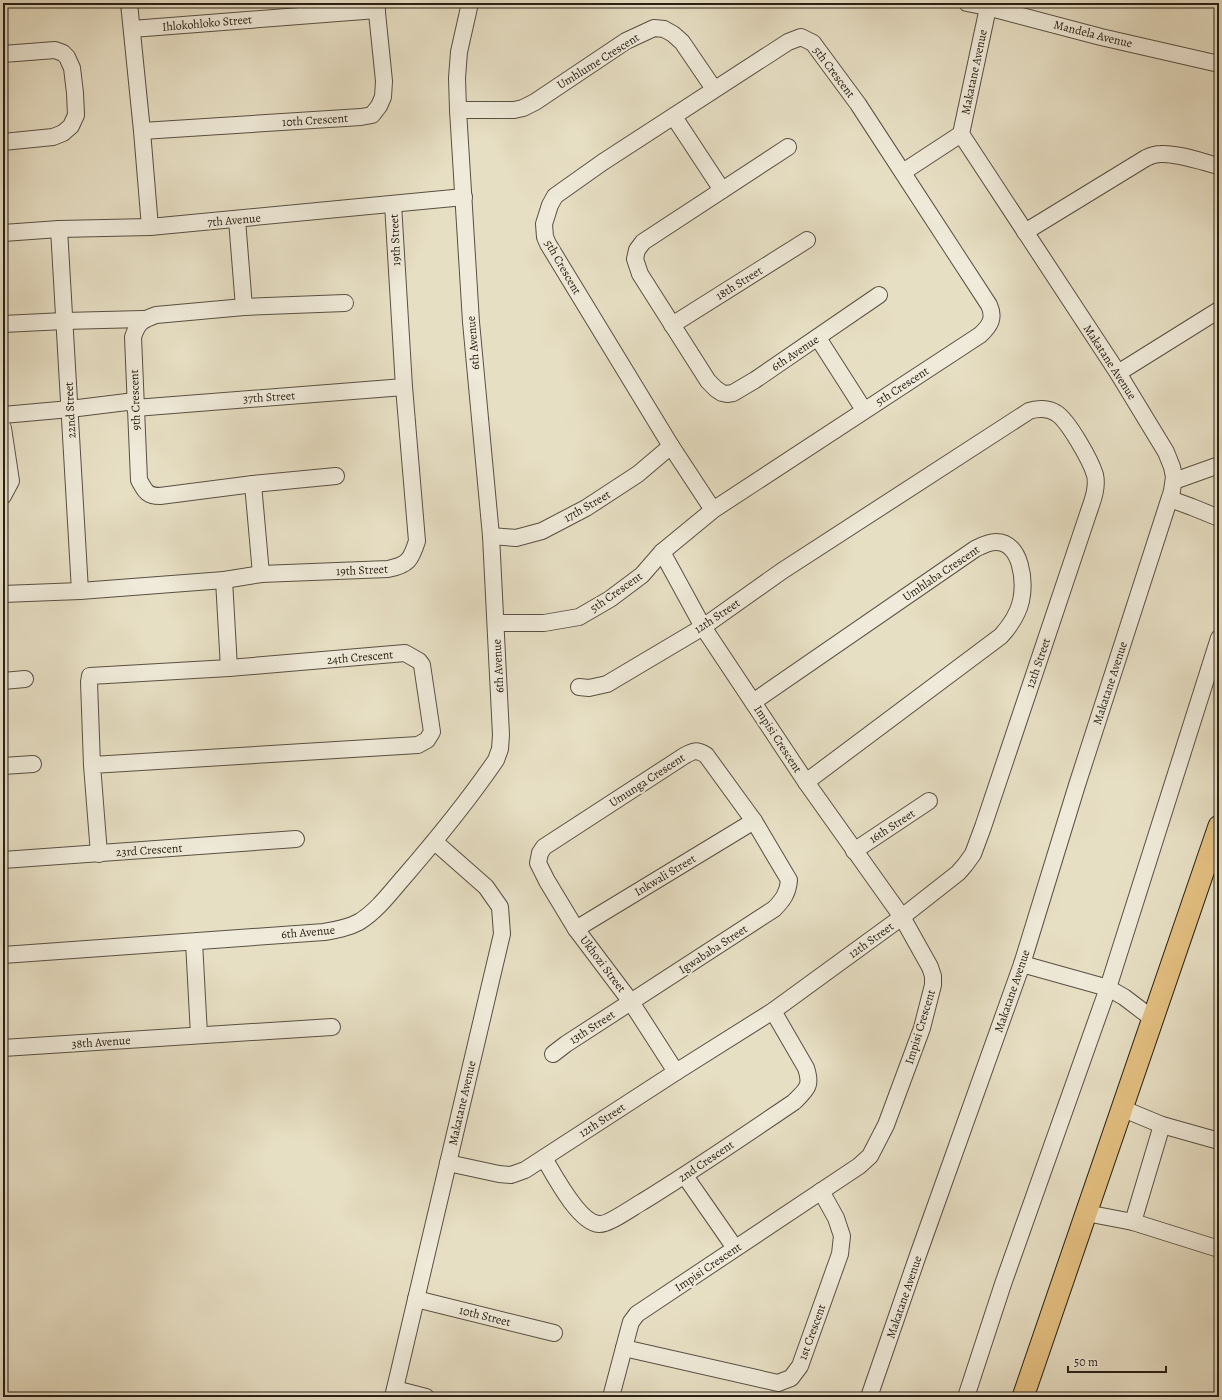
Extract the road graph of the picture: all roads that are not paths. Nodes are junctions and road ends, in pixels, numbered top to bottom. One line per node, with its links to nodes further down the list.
1 (129, 3): 6 (street)
2 (470, 3): 10 (street, 6th Avenue)
3 (968, 3): 4 (street, Mandela Avenue)
4 (988, 5): 8 (street, Mandela Avenue); 13 (street, Makatane Avenue)
5 (377, 6): 6 (street, Ihlokohloko Street); 12 (street, 10th Crescent)
6 (132, 29): 12 (street)
7 (3, 54): 14 (street)
8 (1219, 64)
9 (714, 89): 10 (street, Umhlume Crescent); 11 (street, 5th Crescent); 17 (street, 5th Crescent)
10 (458, 110): 19 (street, 6th Avenue)
11 (674, 117): 18 (street); 43 (street, 5th Crescent)
12 (142, 131): 22 (street)
13 (961, 134): 17 (street); 24 (street, Makatane Avenue)
14 (3, 142)
15 (788, 147): 18 (street, 6th Avenue)
16 (1219, 166): 24 (street)
17 (903, 172): 40 (street, 5th Crescent)
18 (722, 190): 34 (street, 6th Avenue)
19 (464, 197): 20 (street, 7th Avenue); 52 (street, 6th Avenue)
20 (393, 204): 21 (street, 7th Avenue); 37 (street, 19th Street)
21 (237, 220): 22 (street, 7th Avenue); 29 (street)
22 (150, 227): 23 (street, 7th Avenue)
23 (59, 229): 25 (street, 7th Avenue); 32 (street, 22nd Street)
24 (1025, 232): 36 (street, Makatane Avenue)
25 (3, 233)
26 (807, 240): 34 (street, 18th Street)
27 (879, 295): 35 (street, 6th Avenue)
28 (345, 303): 29 (street)
29 (244, 306): 31 (street)
30 (1219, 310): 36 (street)
31 (143, 319): 32 (street); 38 (street, 9th Crescent)
32 (64, 321): 33 (street); 39 (street, 22nd Street)
33 (3, 324)
34 (672, 325): 35 (street, 6th Avenue)
35 (818, 338): 40 (street)
36 (1118, 373): 46 (street, Makatane Avenue)
37 (404, 387): 38 (street, 37th Street); 54 (street, 19th Street)
38 (135, 404): 39 (street, 37th Street); 47 (street, 9th Crescent)
39 (70, 409): 41 (street, 37th Street); 56 (street, 22nd Street)
40 (864, 410): 50 (street, 5th Crescent)
41 (3, 415)
42 (3, 428): 48 (street)
43 (671, 446): 50 (street, 5th Crescent); 52 (street, 17th Street)
44 (1219, 465): 46 (street)
45 (336, 476): 47 (street, 9th Crescent)
46 (1174, 481): 49 (street, Makatane Avenue)
47 (253, 484): 54 (street)
48 (3, 496)
49 (1170, 499): 51 (street); 84 (street, Makatane Avenue)
50 (713, 510): 53 (street, 5th Crescent)
51 (1219, 518)
52 (491, 536): 58 (street, 6th Avenue)
53 (662, 552): 58 (street, 5th Crescent); 59 (street, Impisi Crescent)
54 (260, 574): 55 (street, 19th Street)
55 (224, 580): 56 (street, 19th Street); 61 (street)
56 (80, 591): 57 (street, 19th Street)
57 (3, 594)
58 (496, 623): 74 (street, 6th Avenue)
59 (703, 627): 64 (street, 12th Street); 65 (street, Impisi Crescent); 80 (street, 12th Street)
60 (1219, 638): 85 (street)
61 (229, 668): 67 (street, 24th Crescent); 67 (street, 24th Crescent)
62 (25, 679): 63 (street)
63 (3, 681)
64 (579, 688)
65 (753, 702): 69 (street, Impisi Crescent); 69 (street, Umhlaba Crescent)
66 (33, 764): 68 (street)
67 (92, 764): 77 (street, 24th Crescent)
68 (3, 766)
69 (806, 782): 75 (street, Impisi Crescent)
70 (929, 801): 75 (street, 16th Street)
71 (754, 821): 76 (street, Umunga Crescent); 79 (street, Umunga Crescent); 81 (street, Inkwali Street)
72 (1219, 826): 88 (main road)
73 (296, 839): 77 (street, 23rd Crescent)
74 (435, 842): 82 (street, 6th Avenue); 98 (street, Makatane Avenue)
75 (854, 851): 80 (street, Impisi Crescent)
76 (540, 853): 81 (street, Ukhozi Street)
77 (99, 854): 78 (street, 23rd Crescent)
78 (3, 860)
79 (788, 889): 86 (street, Igwababa Street)
80 (902, 917): 87 (street, 12th Street); 100 (street, Impisi Crescent)
81 (576, 929): 86 (street, Ukhozi Street)
82 (194, 942): 83 (street, 6th Avenue); 90 (street)
83 (3, 955)
84 (1022, 964): 85 (street); 111 (street, Makatane Avenue)
85 (1108, 988): 88 (street); 112 (street)
86 (631, 1002): 92 (street, 13th Street); 93 (street, Ukhozi Street)
87 (773, 1012): 93 (street, 12th Street); 99 (street, 2nd Crescent)
88 (1153, 1019): 94 (main road)
89 (332, 1026): 90 (street, 38th Avenue)
90 (199, 1035): 91 (street, 38th Avenue)
91 (3, 1048)
92 (553, 1054)
93 (676, 1072): 97 (street, 12th Street)
94 (1122, 1108): 95 (street); 101 (main road)
95 (1162, 1125): 96 (street); 102 (street)
96 (1219, 1141)
97 (544, 1158): 98 (street, 12th Street); 99 (street, 2nd Crescent)
98 (448, 1163): 105 (street, Makatane Avenue)
99 (685, 1176): 103 (street)
100 (821, 1191): 103 (street, Impisi Crescent); 107 (street, 1st Crescent)
101 (1086, 1213): 102 (street); 113 (main road)
102 (1133, 1222): 104 (street)
103 (735, 1248): 107 (street, Impisi Crescent)
104 (1219, 1249)
105 (416, 1299): 106 (street, 10th Street); 108 (street, Makatane Avenue)
106 (554, 1333)
107 (624, 1348): 110 (street, Impisi Crescent)
108 (394, 1393): 109 (street, Makatane Avenue)
109 (426, 1397)
110 (611, 1397)
111 (869, 1397)
112 (966, 1397)
113 (1023, 1397)

